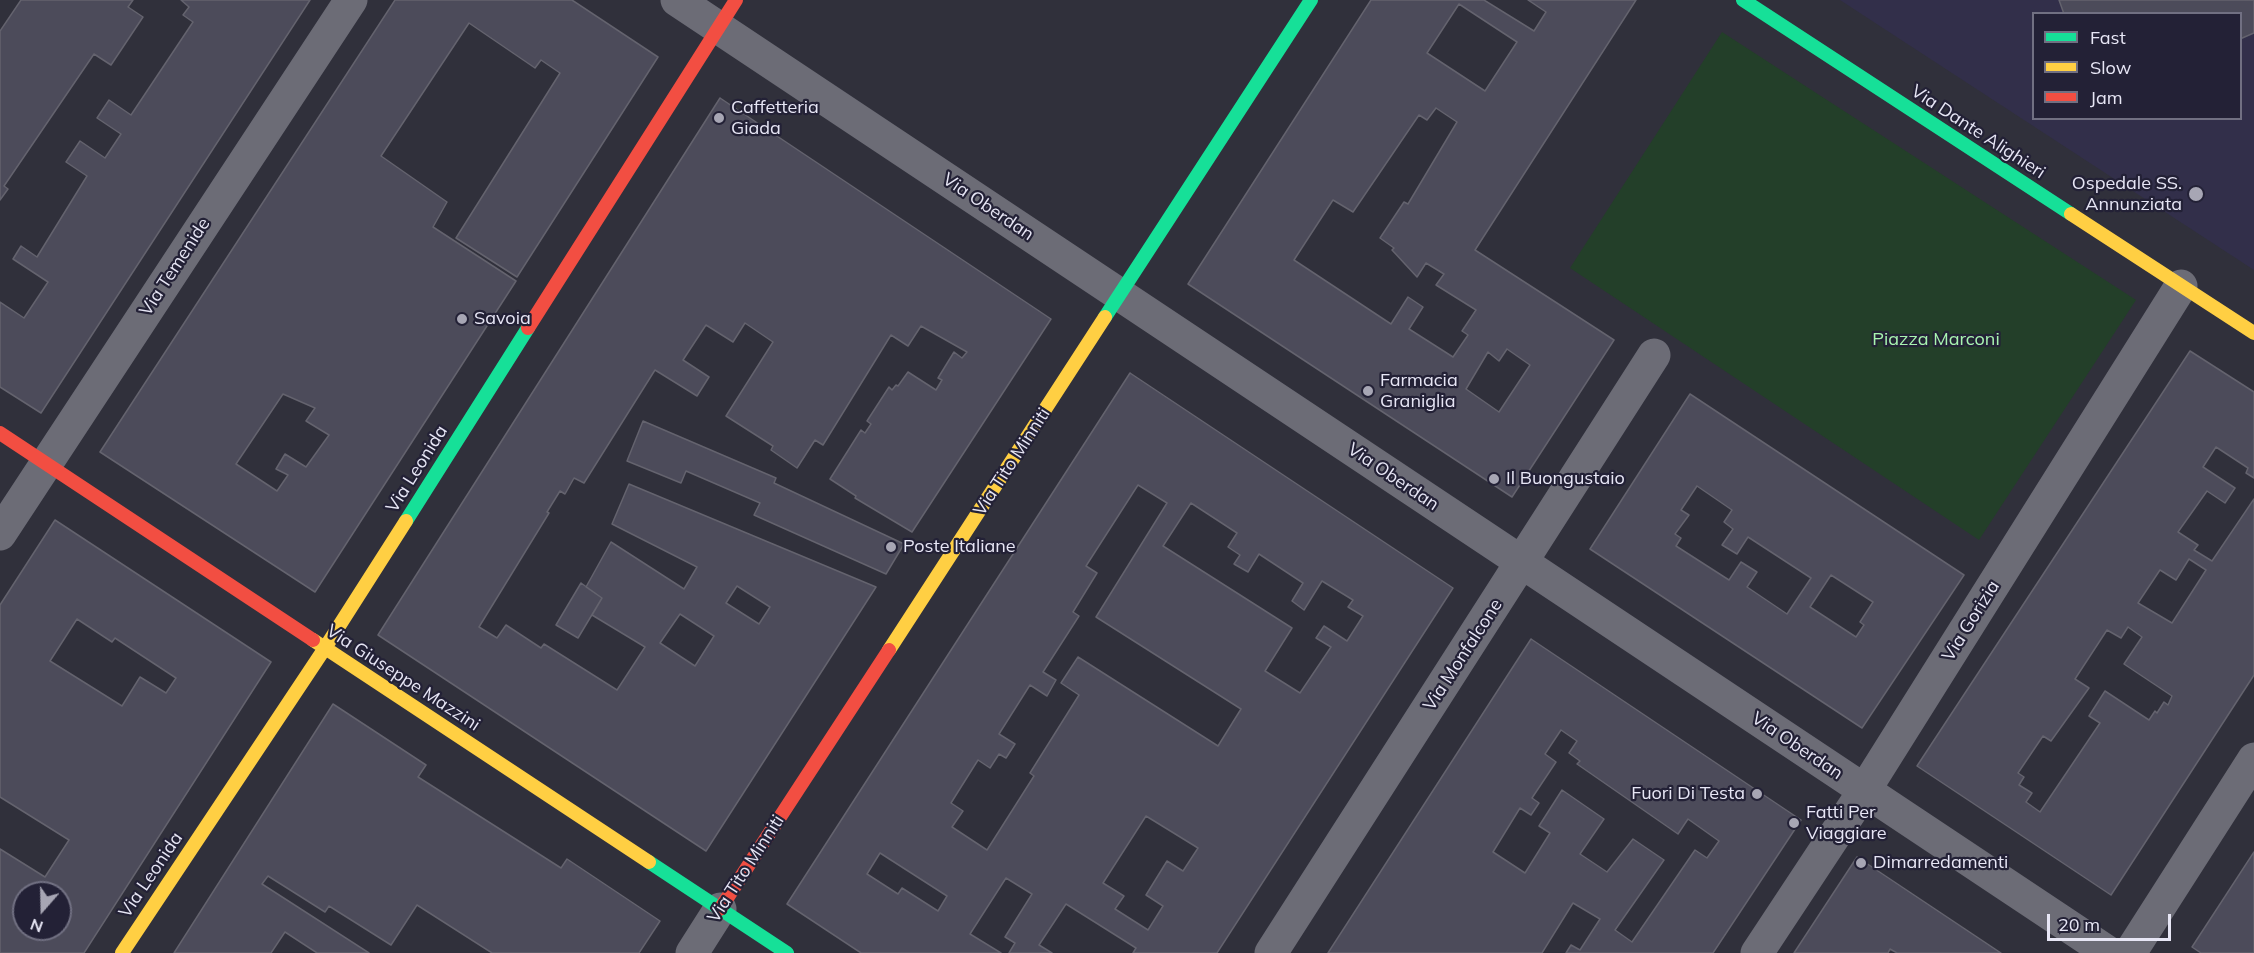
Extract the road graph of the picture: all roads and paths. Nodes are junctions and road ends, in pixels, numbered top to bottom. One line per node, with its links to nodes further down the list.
1 (351, 0): 12 (street, Via Temenide)
2 (677, 0): 6 (street, Via Oberdan)
3 (736, 0): 6 (main road, Via Leonida)
4 (1311, 0): 8 (main road, Via Tito Minniti)
5 (1743, 0): 7 (main road, Via Dante Alighieri)
6 (719, 27): 8 (street, Via Oberdan); 15 (main road, Via Leonida)
7 (2181, 286): 9 (main road, Via Dante Alighieri); 17 (street, Via Gorizia)
8 (1120, 295): 14 (street, Via Oberdan); 18 (main road, Via Tito Minniti)
9 (2254, 333)
10 (1654, 355): 14 (street, Via Monfalcone)
11 (0, 433): 12 (main road, Via Giuseppe Mazzini)
12 (46, 463): 13 (street, Via Temenide); 15 (main road, Via Giuseppe Mazzini)
13 (0, 534)
14 (1522, 563): 17 (street, Via Oberdan); 22 (street, Via Monfalcone)
15 (325, 648): 18 (main road, Via Giuseppe Mazzini); 19 (main road, Via Leonida)
16 (2254, 759): 25 (street)
17 (1864, 791): 23 (street, Via Gorizia); 24 (street, Via Oberdan)
18 (720, 909): 20 (street, Via Tito Minniti); 21 (main road, Via Giuseppe Mazzini)
19 (122, 953)
20 (692, 953)
21 (787, 953)
22 (1270, 953)
23 (1757, 953)
24 (2109, 953)
25 (2130, 953)

